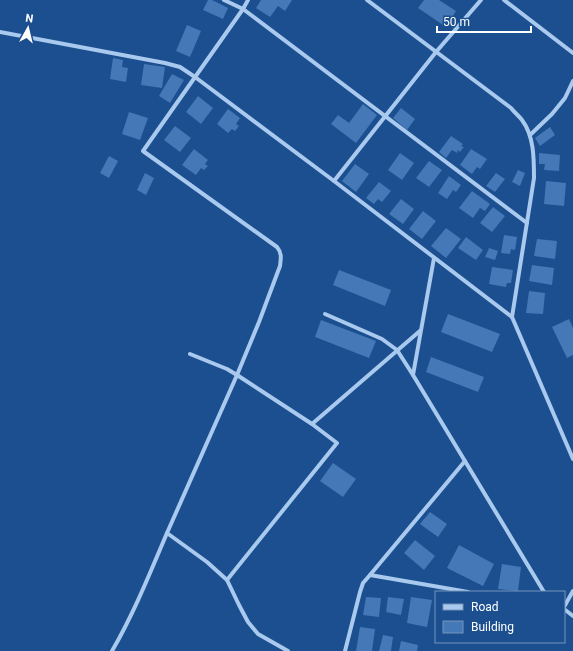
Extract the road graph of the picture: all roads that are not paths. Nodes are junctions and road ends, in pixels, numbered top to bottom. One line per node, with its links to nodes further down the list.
1 (224, 0): 6 (street)
2 (248, 0): 6 (street)
3 (367, 0): 8 (street)
4 (481, 0): 8 (street)
5 (504, 0): 9 (street)
6 (243, 9): 10 (street); 12 (street)
7 (0, 32): 10 (street)
8 (436, 52): 12 (street); 13 (street)
9 (573, 53)
10 (195, 77): 14 (street); 22 (street)
11 (573, 81): 13 (street)
12 (385, 116): 14 (street); 15 (street)
13 (530, 135): 15 (street)
14 (334, 181): 16 (street)
15 (527, 223): 18 (street)
16 (434, 258): 18 (street); 19 (street)
17 (325, 314): 20 (street)
18 (512, 316): 25 (street)
19 (421, 330): 20 (street); 23 (street)
20 (397, 350): 23 (street); 24 (street)
21 (190, 354): 22 (street)
22 (237, 375): 24 (street); 27 (street)
23 (413, 376): 26 (street)
24 (312, 424): 29 (street)
25 (573, 459)
26 (465, 461): 28 (street); 31 (street)
27 (167, 533): 29 (street); 36 (street)
28 (370, 575): 30 (street); 38 (street)
29 (227, 580): 37 (street)
30 (462, 591)
31 (543, 591)
32 (573, 591): 33 (street)
33 (565, 606)
34 (565, 609): 35 (street)
35 (573, 616)
36 (112, 651)
37 (288, 651)
38 (345, 651)

